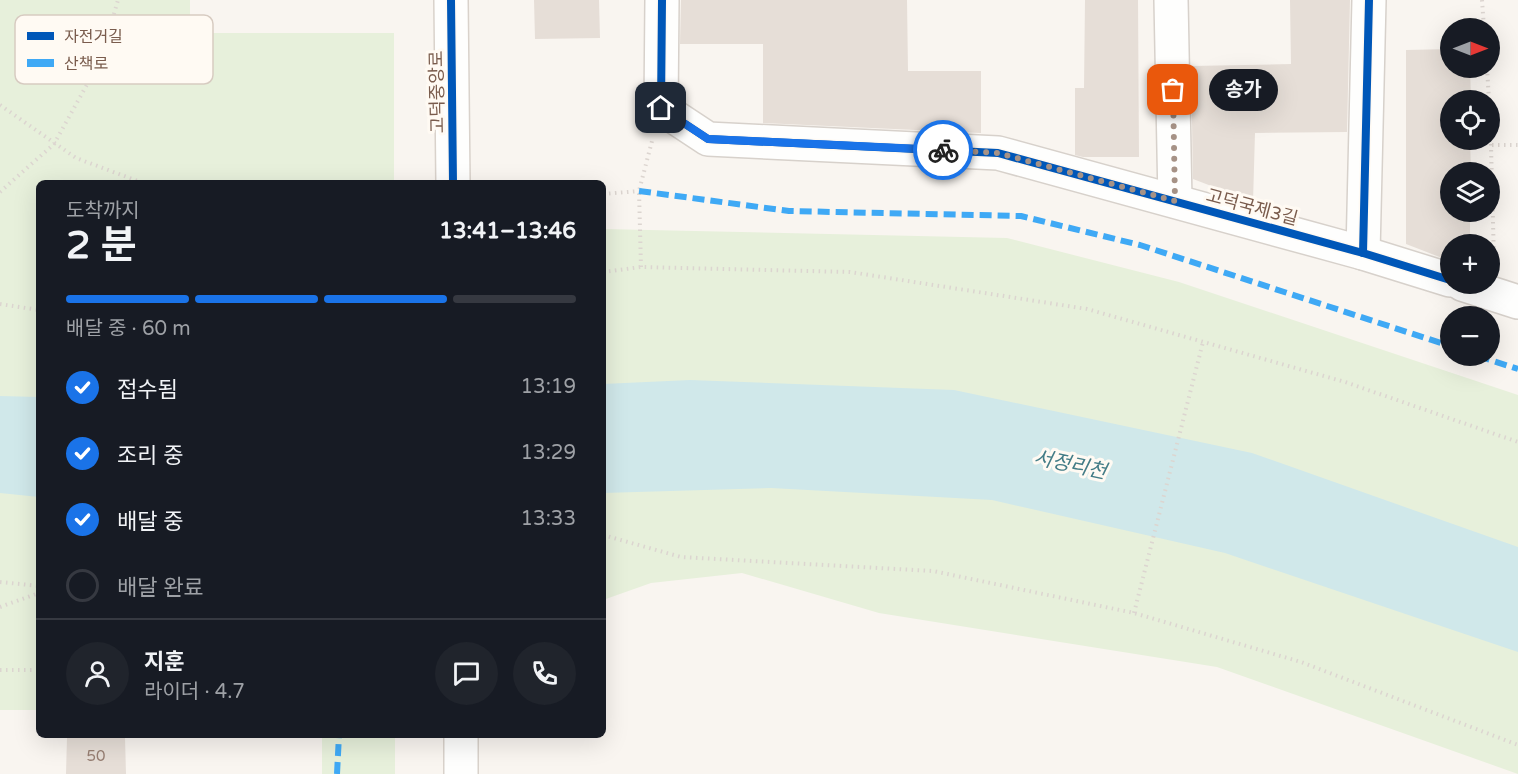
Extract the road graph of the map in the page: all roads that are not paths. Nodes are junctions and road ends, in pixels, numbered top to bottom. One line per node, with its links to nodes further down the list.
1 (451, 0): 5 (street, 고덕중앙로)
2 (662, 0): 6 (street, 고덕국제3길)
3 (1172, 0): 6 (street)
4 (1369, 0): 7 (street)
5 (453, 180)
6 (1175, 201): 7 (street, 고덕국제3길)
7 (1363, 253): 8 (street, 고덕국제3길)
8 (1440, 277)
9 (461, 738): 10 (street)
10 (461, 774)

